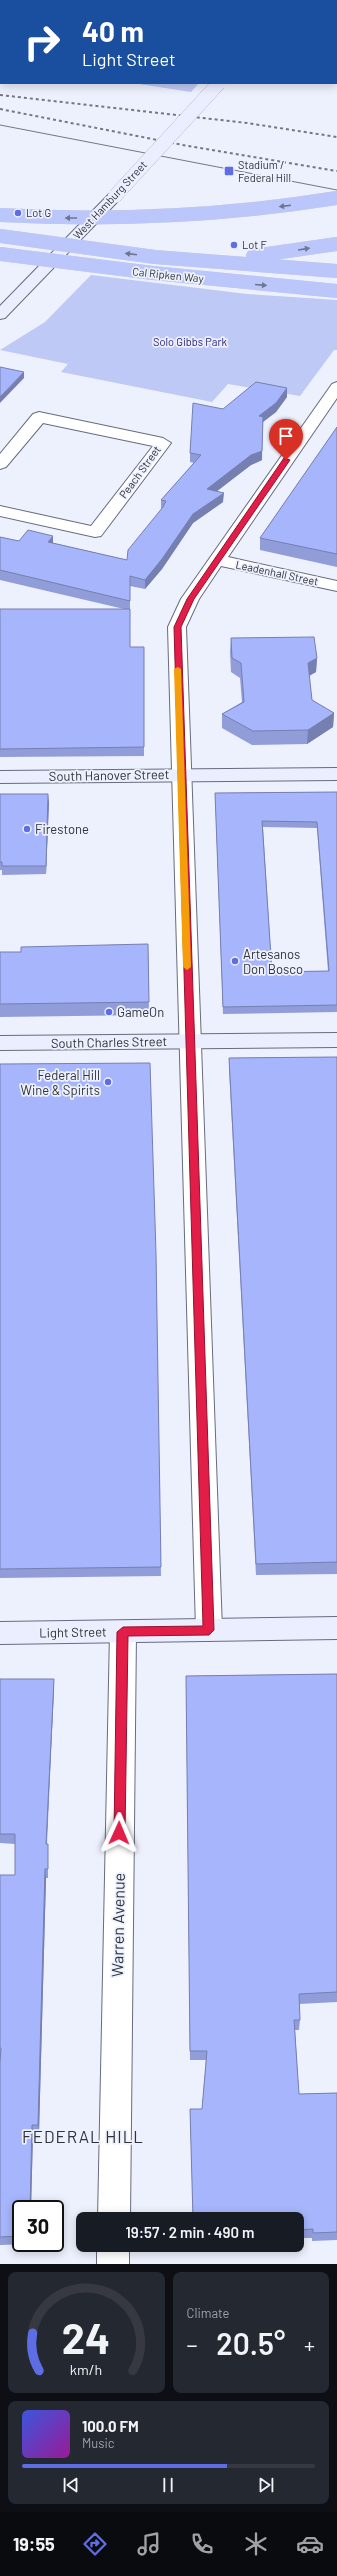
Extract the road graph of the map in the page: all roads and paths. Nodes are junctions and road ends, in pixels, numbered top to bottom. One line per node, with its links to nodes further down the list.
1 (218, 84): 11 (street, West Hamburg Street, bridge)
2 (337, 198): 3 (highway, one-way to 3, bridge)
3 (0, 215)
4 (0, 236): 9 (highway, Cal Ripken Way, one-way to 4, bridge)
5 (337, 244): 8 (highway, one-way to 5, bridge)
6 (0, 254): 10 (highway, Cal Ripken Way, one-way to 10, bridge)
7 (337, 263): 8 (highway, bridge)
8 (0, 266)
9 (337, 272)
10 (337, 291)
11 (0, 315)
12 (337, 387): 15 (street)
13 (0, 464): 14 (street, Peach Street)
14 (0, 510)
15 (218, 560): 16 (street, Leadenhall Street); 18 (street)
16 (337, 586)
17 (337, 774): 18 (street, South Hanover Street)
18 (181, 775): 19 (street, South Hanover Street); 21 (street)
19 (0, 777)
20 (337, 1040): 21 (street, South Charles Street)
21 (190, 1042): 22 (street, South Charles Street); 24 (street)
22 (0, 1043)
23 (337, 1628): 24 (street, Light Street)
24 (209, 1630): 25 (street, Light Street)
25 (123, 1632): 26 (street, Light Street); 27 (street, Warren Avenue)
26 (0, 1633)
27 (114, 2212)
28 (113, 2252): 29 (street)
29 (113, 2264)

